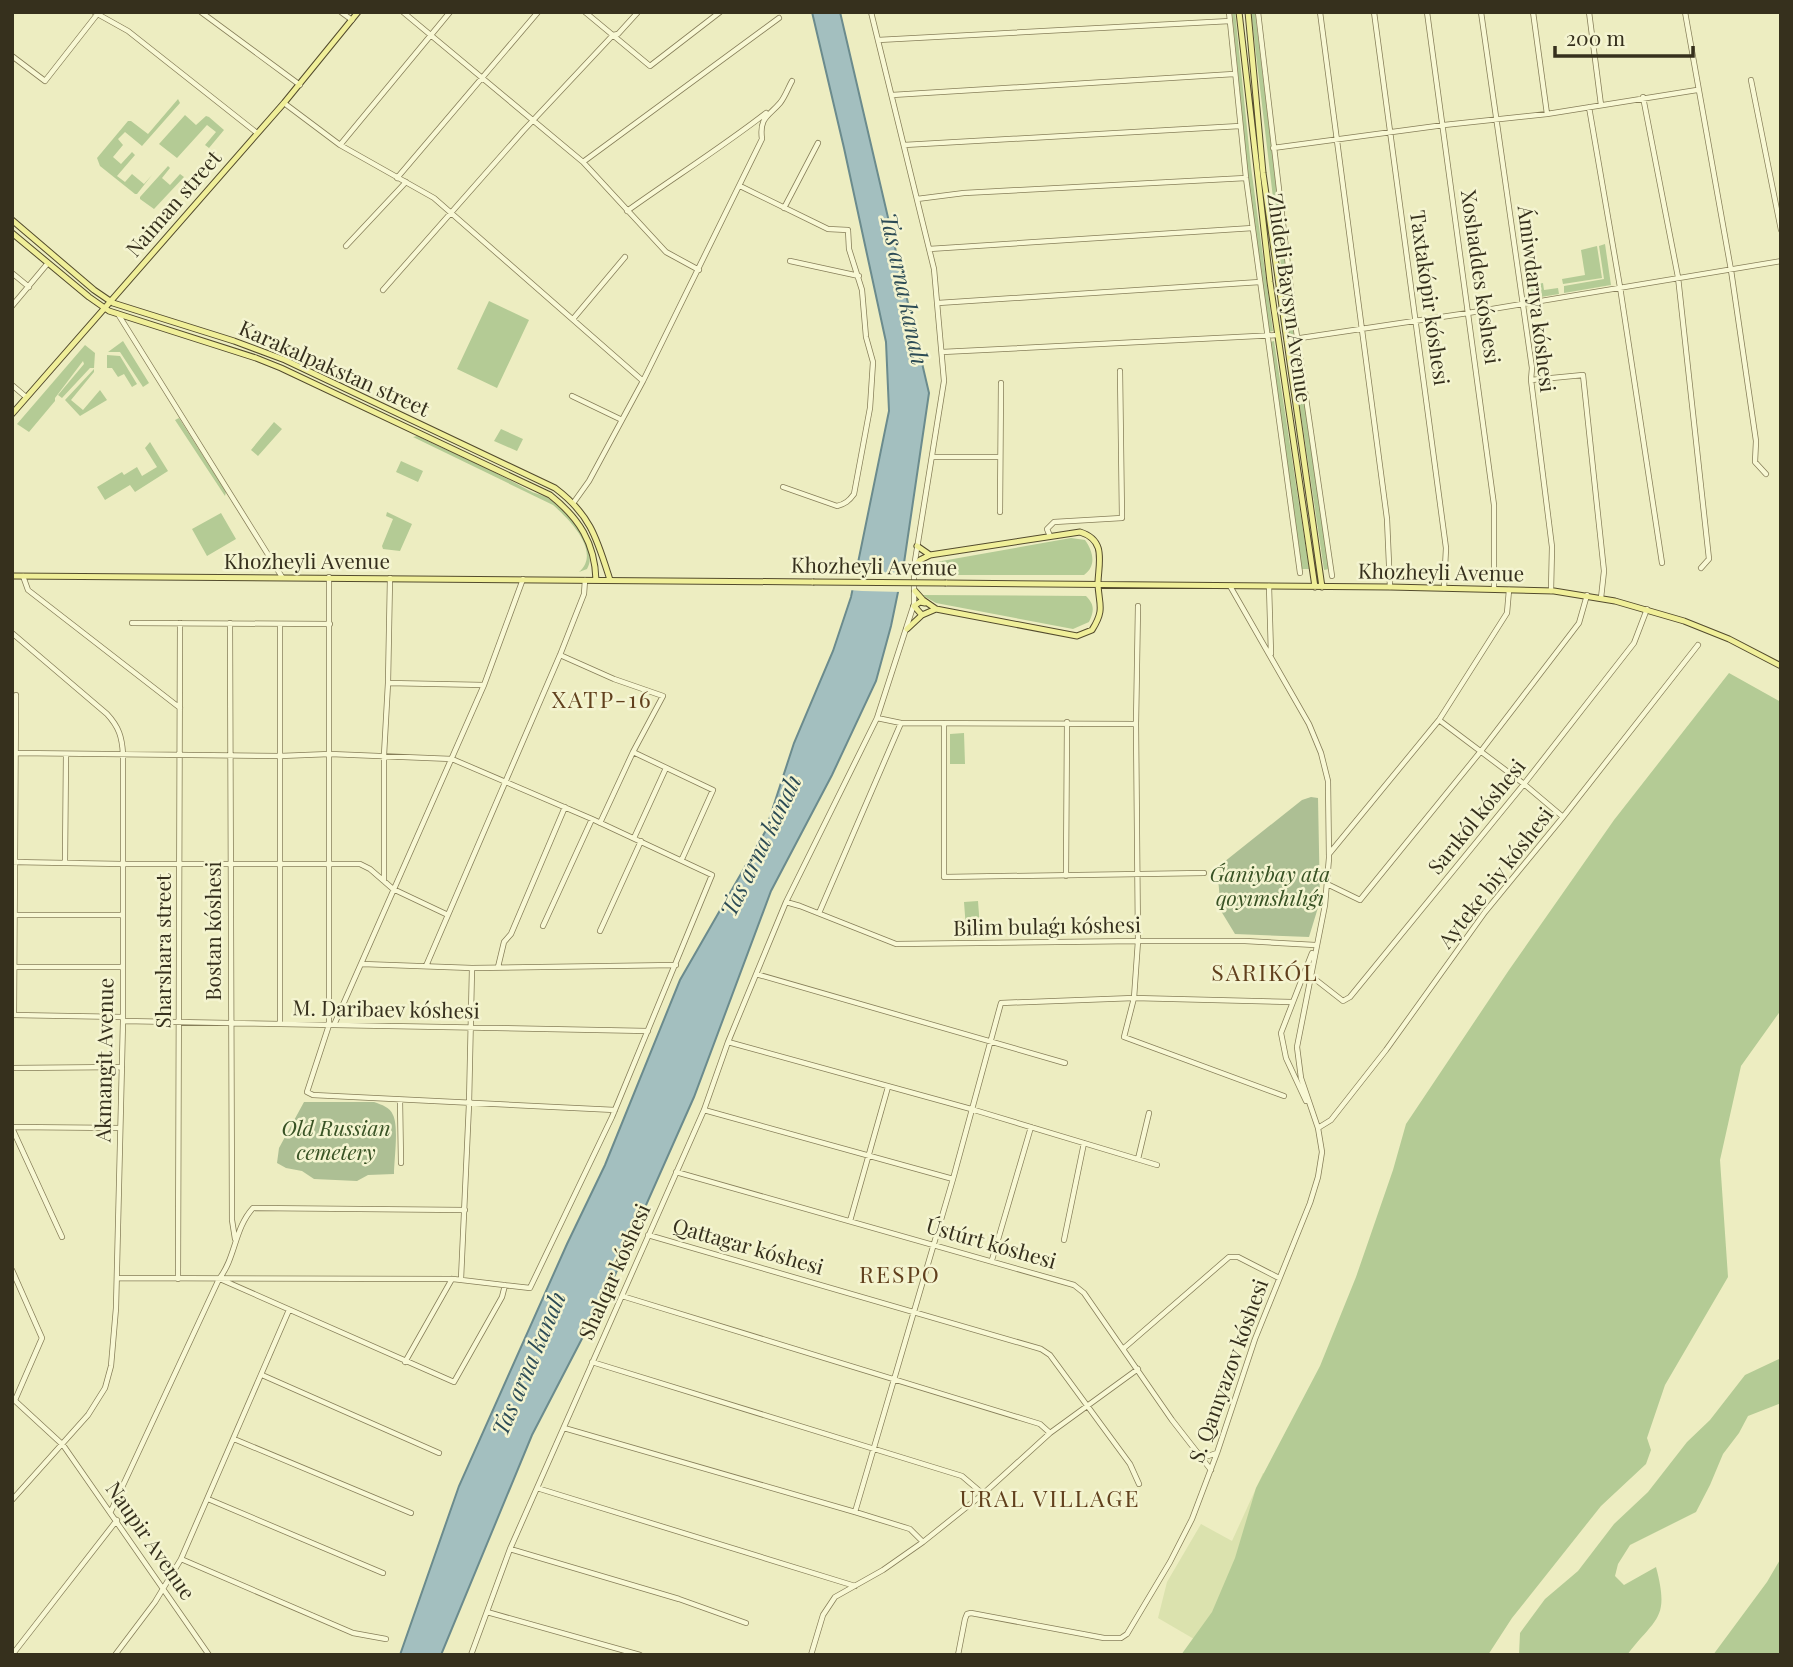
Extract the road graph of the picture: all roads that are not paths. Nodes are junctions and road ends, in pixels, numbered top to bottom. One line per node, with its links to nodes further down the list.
1 (201, 12): 34 (street)
2 (341, 12): 24 (street)
3 (358, 12): 24 (main road, Naiman street)
4 (403, 12): 26 (street)
5 (450, 12): 26 (street)
6 (537, 12): 31 (street)
7 (585, 12): 27 (street)
8 (638, 12): 27 (street)
9 (720, 12): 27 (street)
10 (871, 12): 28 (street, Shalqar kóshesi)
11 (1229, 12): 25 (street)
12 (1239, 12): 94 (main road, Zhideli Baysyn Avenue)
13 (1248, 12): 96 (main road, Zhideli Baysyn Avenue)
14 (1258, 12): 53 (street)
15 (1320, 12): 49 (street)
16 (1374, 12): 47 (street, Taxtakópir kóshesi)
17 (1427, 12): 45 (street, Xoshaddes kóshesi)
18 (1481, 12): 43 (street, Ámiwdarıya kóshesi)
19 (1533, 12): 42 (street)
20 (1589, 12): 39 (street)
21 (1685, 12): 35 (street)
22 (97, 13): 29 (street); 48 (street)
23 (779, 18): 54 (street)
24 (352, 20): 34 (main road, Naiman street)
25 (1230, 21): 28 (street); 30 (street)
26 (431, 35): 31 (street); 51 (street)
27 (613, 35): 44 (street)
28 (878, 40): 36 (street, Shalqar kóshesi)
29 (12, 56)
30 (1234, 74): 36 (street); 46 (street)
31 (483, 77): 44 (street); 55 (street)
32 (1751, 80): 65 (street)
33 (792, 81): 41 (street)
34 (300, 85): 38 (main road, Naiman street)
35 (1697, 90): 37 (street); 74 (street)
36 (891, 95): 52 (street, Shalqar kóshesi)
37 (1643, 97): 39 (street); 77 (street)
38 (284, 103): 48 (main road, Naiman street); 51 (street)
39 (1601, 105): 40 (street)
40 (1589, 107): 42 (street); 80 (street)
41 (769, 111): 58 (street); 61 (street)
42 (1547, 114): 43 (street)
43 (1496, 119): 45 (street); 84 (street, Ámiwdarıya kóshesi)
44 (534, 120): 54 (street); 62 (street)
45 (1444, 125): 47 (street); 88 (street, Xoshaddes kóshesi)
46 (1240, 126): 52 (street); 56 (street)
47 (1390, 132): 49 (street); 91 (street, Taxtakópir kóshesi)
48 (257, 133): 82 (main road, Naiman street)
49 (1338, 140): 53 (street); 92 (street)
50 (818, 143): 60 (street)
51 (341, 145): 55 (street)
52 (904, 145): 59 (street, Shalqar kóshesi)
53 (1273, 148): 95 (street)
54 (583, 162): 61 (street)
55 (397, 178): 57 (street)
56 (1246, 178): 59 (street); 64 (street)
57 (406, 182): 62 (street); 67 (street)
58 (740, 186): 60 (street); 73 (street)
59 (917, 199): 68 (street, Shalqar kóshesi)
60 (785, 208): 76 (street)
61 (626, 211): 73 (street)
62 (452, 214): 81 (street); 90 (street)
63 (12, 220): 82 (main road, Karakalpakstan street)
64 (1253, 228): 68 (street); 78 (street)
65 (1781, 230)
66 (12, 233): 72 (main road, Karakalpakstan street)
67 (346, 246)
68 (929, 249): 83 (street, Shalqar kóshesi)
69 (625, 257): 90 (street)
70 (790, 261): 76 (street)
71 (1781, 261): 74 (street)
72 (48, 263): 79 (street); 87 (main road, Karakalpakstan street)
73 (699, 270): 102 (street)
74 (1731, 270): 77 (street); 113 (street)
75 (12, 273): 79 (street)
76 (859, 276): 114 (street)
77 (1678, 277): 80 (street); 124 (street)
78 (1260, 282): 83 (street); 93 (street)
79 (29, 286): 85 (street)
80 (1620, 287): 84 (street); 120 (street)
81 (383, 290)
82 (109, 301): 86 (main road, Karakalpakstan street); 87 (main road, Naiman street)
83 (938, 303): 97 (street, Shalqar kóshesi)
84 (1523, 304): 88 (street); 101 (street, Ámiwdarıya kóshesi)
85 (12, 306)
86 (121, 307): 89 (main road); 98 (main road, Karakalpakstan street)
87 (104, 308): 89 (main road, Karakalpakstan street); 106 (main road, Naiman street)
88 (1468, 313): 91 (street); 142 (street, Xoshaddes kóshesi)
89 (118, 314): 100 (main road, Karakalpakstan street); 129 (street)
90 (573, 319): 102 (street)
91 (1416, 321): 92 (street); 141 (street, Taxtakópir kóshesi)
92 (1363, 329): 95 (street); 140 (street)
93 (1267, 335): 94 (street); 97 (street); 125 (street)
94 (1278, 335): 139 (main road, Zhideli Baysyn Avenue)
95 (1297, 339): 96 (street); 128 (street)
96 (1287, 340): 139 (main road, Zhideli Baysyn Avenue)
97 (942, 352): 111 (street, Shalqar kóshesi)
98 (294, 364): 100 (main road); 109 (main road, Karakalpakstan street)
99 (1119, 371): 117 (street)
100 (290, 372): 110 (main road, Karakalpakstan street)
101 (1531, 380): 144 (street, Ámiwdarıya kóshesi); 147 (street)
102 (643, 381): 108 (street)
103 (1001, 383): 112 (street)
104 (12, 386): 106 (street)
105 (572, 396): 108 (street)
106 (26, 397): 107 (main road, Naiman street)
107 (12, 414)
108 (622, 420): 115 (street)
109 (415, 422): 110 (main road); 115 (main road, Karakalpakstan street)
110 (411, 429): 123 (main road, Karakalpakstan street)
111 (932, 457): 112 (street); 118 (street, Shalqar kóshesi)
112 (1000, 457): 116 (street)
113 (1766, 474)
114 (783, 487)
115 (574, 502): 121 (main road, Karakalpakstan street)
116 (1000, 512)
117 (1050, 536): 119 (main road); 136 (main road)
118 (917, 546): 119 (main road); 122 (street, Shalqar kóshesi)
119 (930, 555): 122 (main road)
120 (1662, 563)
121 (606, 566): 123 (main road); 135 (main road, Karakalpakstan street)
122 (914, 567): 145 (street, Shalqar kóshesi)
123 (596, 568): 134 (main road, Karakalpakstan street)
124 (1701, 568)
125 (1300, 573)
126 (12, 576): 127 (main road, Khozheyli Avenue)
127 (23, 576): 129 (main road, Khozheyli Avenue); 168 (street)
128 (1332, 576)
129 (282, 577): 130 (main road, Khozheyli Avenue)
130 (329, 578): 131 (main road, Khozheyli Avenue); 158 (street)
131 (390, 578): 132 (main road, Khozheyli Avenue); 165 (street)
132 (523, 579): 133 (main road, Khozheyli Avenue); 166 (street)
133 (584, 580): 134 (main road, Khozheyli Avenue); 163 (street)
134 (596, 580): 135 (main road, Khozheyli Avenue)
135 (610, 580): 136 (main road, Khozheyli Avenue, bridge)
136 (1098, 584): 137 (main road, Khozheyli Avenue); 151 (main road)
137 (1230, 586): 138 (main road, Khozheyli Avenue); 162 (street, S. Qanıyazov kóshesi)
138 (1269, 586): 139 (main road, Khozheyli Avenue); 162 (street)
139 (1319, 587): 140 (main road, Khozheyli Avenue)
140 (1390, 587): 141 (main road, Khozheyli Avenue)
141 (1444, 588): 142 (main road, Khozheyli Avenue)
142 (1494, 589): 143 (main road, Khozheyli Avenue)
143 (1509, 589): 144 (main road, Khozheyli Avenue); 170 (street)
144 (1551, 590): 146 (main road, Khozheyli Avenue)
145 (915, 591): 148 (main road); 149 (street, Shalqar kóshesi)
146 (1587, 595): 147 (main road, Khozheyli Avenue); 177 (street)
147 (1601, 598): 152 (main road, Khozheyli Avenue)
148 (926, 603): 149 (main road); 151 (main road)
149 (914, 606): 153 (main road); 159 (street, Shalqar kóshesi)
150 (1138, 606): 175 (street)
151 (936, 609): 153 (main road)
152 (1647, 609): 164 (main road, Khozheyli Avenue); 190 (street, Sarıkól kóshesi)
153 (922, 615): 159 (main road)
154 (132, 623): 155 (street)
155 (180, 623): 156 (street); 168 (street, Sharshara street)
156 (230, 624): 157 (street); 183 (street, Bostan kóshesi)
157 (280, 624): 158 (street); 185 (street)
158 (330, 624): 182 (street)
159 (907, 629): 169 (street, Shalqar kóshesi)
160 (12, 633): 180 (street, Akmangit Avenue)
161 (1698, 645): 193 (street, Ayteke biy kóshesi)
162 (1270, 654): 198 (street, S. Qanıyazov kóshesi)
163 (560, 655): 176 (street); 189 (street)
164 (1781, 666)
165 (388, 682): 166 (street); 184 (street)
166 (484, 685): 186 (street)
167 (16, 695): 172 (street)
168 (180, 708): 181 (street, Sharshara street)
169 (877, 718): 173 (street); 213 (street, Shalqar kóshesi)
170 (1439, 720): 177 (street); 198 (street)
171 (1067, 722): 174 (street); 175 (street); 208 (street)
172 (14, 723): 178 (street)
173 (901, 723): 174 (street); 214 (street)
174 (944, 723): 208 (street)
175 (1136, 724): 209 (street)
176 (633, 751): 187 (street); 195 (street)
177 (1481, 751): 190 (street); 211 (street)
178 (16, 753): 179 (street); 188 (street)
179 (66, 754): 180 (street); 201 (street)
180 (123, 754): 181 (street); 205 (street, Akmangit Avenue)
181 (181, 754): 183 (street); 202 (street, Sharshara street)
182 (330, 754): 184 (street); 185 (street); 204 (street)
183 (230, 755): 185 (street); 206 (street, Bostan kóshesi)
184 (384, 755): 186 (street); 210 (street)
185 (281, 756): 203 (street)
186 (452, 759): 189 (street); 212 (street)
187 (666, 768): 196 (street); 199 (street)
188 (14, 777): 192 (street)
189 (504, 781): 191 (street); 217 (street)
190 (1524, 784): 193 (street); 230 (street, Sarıkól kóshesi)
191 (565, 807): 194 (street); 228 (street)
192 (14, 808): 200 (street)
193 (1563, 817): 258 (street, Ayteke biy kóshesi)
194 (592, 819): 195 (street); 218 (street)
195 (600, 822): 196 (street)
196 (634, 838): 197 (street)
197 (641, 841): 199 (street); 219 (street)
198 (1329, 855): 211 (street, S. Qanıyazov kóshesi)
199 (682, 859): 223 (street)
200 (14, 862): 201 (street); 215 (street)
201 (65, 862): 205 (street)
202 (180, 863): 205 (street); 206 (street); 235 (street, Sharshara street)
203 (280, 863): 204 (street); 206 (street); 237 (street)
204 (330, 863): 210 (street); 238 (street)
205 (122, 864): 216 (street, Akmangit Avenue)
206 (229, 864): 236 (street, Bostan kóshesi)
207 (1204, 873): 209 (street)
208 (1066, 876): 209 (street)
209 (1137, 876): 220 (street)
210 (384, 881): 212 (street)
211 (1327, 884): 221 (street, S. Qanıyazov kóshesi)
212 (393, 889): 217 (street); 222 (street)
213 (786, 902): 214 (street, Bilim bulaǵı kóshesi); 229 (street, Shalqar kóshesi)
214 (819, 913): 220 (street, Bilim bulaǵı kóshesi)
215 (16, 915): 216 (street); 225 (street)
216 (122, 915): 226 (street, Akmangit Avenue)
217 (448, 915): 224 (street)
218 (542, 926)
219 (600, 931)
220 (1139, 941): 221 (street, Bilim bulaǵı kóshesi); 231 (street)
221 (1315, 945): 230 (street, S. Qanıyazov kóshesi); 232 (street, S. Qanıyazov kóshesi)
222 (362, 964): 224 (street); 238 (street)
223 (676, 965): 228 (street); 240 (street)
224 (426, 966): 227 (street)
225 (15, 967): 226 (street); 233 (street)
226 (123, 967): 234 (street, Akmangit Avenue)
227 (472, 968): 228 (street); 239 (street)
228 (498, 968)
229 (756, 974): 241 (street, Shalqar kóshesi); 242 (street)
230 (1310, 976): 251 (street, S. Qanıyazov kóshesi)
231 (1133, 998): 232 (street); 242 (street); 247 (street)
232 (1292, 1002): 251 (street, S. Qanıyazov kóshesi)
233 (13, 1015): 234 (street, M. Daribaev kóshesi)
234 (123, 1019): 235 (street, M. Daribaev kóshesi); 244 (street, Akmangit Avenue)
235 (179, 1022): 236 (street, M. Daribaev kóshesi); 277 (street, Sharshara street)
236 (230, 1023): 237 (street, M. Daribaev kóshesi); 270 (street, Bostan kóshesi)
237 (280, 1024): 238 (street, M. Daribaev kóshesi)
238 (331, 1025): 239 (street, M. Daribaev kóshesi); 248 (street)
239 (471, 1027): 240 (street, M. Daribaev kóshesi); 249 (street)
240 (648, 1031): 252 (street)
241 (728, 1042): 246 (street); 253 (street, Shalqar kóshesi)
242 (989, 1042): 243 (street); 250 (street)
243 (1065, 1063)
244 (122, 1067): 245 (street); 257 (street, Akmangit Avenue)
245 (12, 1068)
246 (888, 1087): 250 (street); 260 (street)
247 (1284, 1096)
248 (400, 1100): 249 (street); 262 (street)
249 (469, 1104): 252 (street); 266 (street)
250 (971, 1108): 255 (street); 265 (street)
251 (1310, 1108): 258 (street, S. Qanıyazov kóshesi)
252 (615, 1110): 281 (street)
253 (704, 1110): 260 (street); 264 (street, Shalqar kóshesi)
254 (1149, 1113): 261 (street)
255 (1031, 1127): 259 (street); 273 (street)
256 (12, 1128): 257 (street); 269 (street)
257 (120, 1128): 276 (street, Akmangit Avenue)
258 (1318, 1128): 275 (street, S. Qanıyazov kóshesi)
259 (1084, 1143): 261 (street); 271 (street)
260 (869, 1155): 265 (street); 267 (street)
261 (1138, 1159): 263 (street)
262 (401, 1163)
263 (1157, 1165)
264 (676, 1172): 267 (street, Ústúrt kóshesi); 268 (street, Shalqar kóshesi)
265 (953, 1179): 272 (street)
266 (465, 1210): 270 (street); 280 (street)
267 (850, 1221): 272 (street, Ústúrt kóshesi)
268 (649, 1235): 282 (street, Shalqar kóshesi); 284 (street, Qattagar kóshesi)
269 (62, 1237)
270 (236, 1239): 278 (street)
271 (1064, 1240)
272 (934, 1244): 273 (street, Ústúrt kóshesi); 284 (street)
273 (992, 1260): 285 (street, Ústúrt kóshesi)
274 (12, 1270): 291 (street)
275 (1279, 1278): 285 (street); 300 (street, S. Qanıyazov kóshesi)
276 (117, 1279): 277 (street); 296 (street, Akmangit Avenue)
277 (178, 1279): 278 (street)
278 (219, 1279): 279 (street); 283 (street); 307 (street)
279 (453, 1279): 280 (street); 286 (street)
280 (461, 1279): 281 (street)
281 (505, 1285): 286 (street)
282 (622, 1296): 287 (street, Shalqar kóshesi); 290 (street)
283 (289, 1310): 286 (street); 289 (street)
284 (914, 1311): 290 (street); 292 (street, Qattagar kóshesi)
285 (1124, 1348): 288 (street, Ústúrt kóshesi)
286 (405, 1362)
287 (592, 1362): 293 (street, Shalqar kóshesi); 297 (street)
288 (1138, 1369): 292 (street); 298 (street, Ústúrt kóshesi)
289 (262, 1375): 295 (street); 299 (street)
290 (895, 1380): 294 (street); 297 (street)
291 (14, 1399): 296 (street, Naupir Avenue)
292 (1087, 1406): 294 (street); 302 (street, Qattagar kóshesi)
293 (564, 1428): 303 (street, Shalqar kóshesi); 308 (street)
294 (1050, 1433): 304 (street)
295 (234, 1439): 305 (street); 309 (street)
296 (63, 1445): 306 (street, Akmangit Avenue); 307 (street, Naupir Avenue)
297 (874, 1449): 304 (street); 308 (street)
298 (1196, 1452): 300 (street); 301 (street, Ústúrt kóshesi)
299 (439, 1453)
300 (1217, 1453): 301 (street, S. Qanıyazov kóshesi)
301 (1211, 1470): 326 (street, S. Qanıyazov kóshesi)
302 (1139, 1484)
303 (537, 1488): 312 (street, Shalqar kóshesi); 315 (street)
304 (983, 1494): 311 (street)
305 (208, 1499): 313 (street); 314 (street)
306 (12, 1500)
307 (111, 1511): 310 (street, Naupir Avenue)
308 (855, 1512): 311 (street)
309 (411, 1513)
310 (117, 1520): 316 (street, Naupir Avenue); 320 (street)
311 (923, 1542): 315 (street)
312 (510, 1549): 317 (street, Shalqar kóshesi); 318 (street)
313 (181, 1559): 316 (street); 319 (street)
314 (383, 1573)
315 (855, 1586): 325 (street)
316 (164, 1589): 321 (street); 322 (street, Naupir Avenue)
317 (487, 1612): 323 (street, Shalqar kóshesi); 324 (street)
318 (746, 1623)
319 (386, 1639)
320 (12, 1654)
321 (115, 1655)
322 (209, 1655)
323 (471, 1655)
324 (640, 1655)
325 (811, 1655)
326 (958, 1655)

